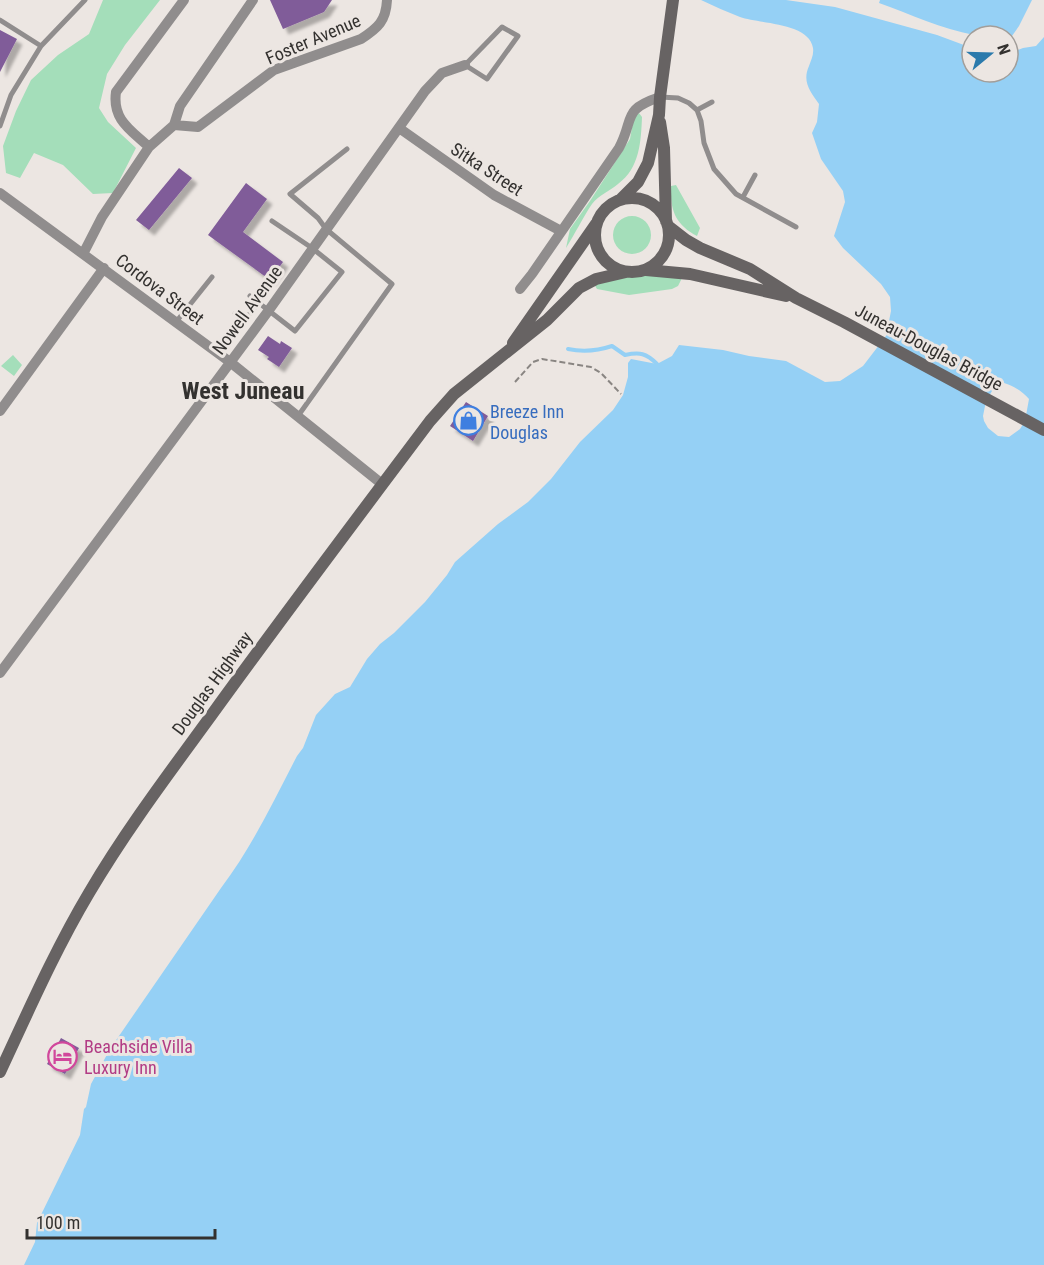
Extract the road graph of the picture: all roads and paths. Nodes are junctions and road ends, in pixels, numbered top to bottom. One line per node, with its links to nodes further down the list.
1 (85, 0): 7 (lane)
2 (184, 0): 16 (street)
3 (252, 0): 13 (street)
4 (387, 0): 13 (street, Foster Avenue)
5 (673, 0): 9 (main road)
6 (0, 20): 7 (lane)
7 (41, 46): 14 (lane)
8 (465, 65): 8 (lane); 15 (street, Nowell Avenue)
9 (660, 97): 11 (lane); 12 (main road); 27 (street)
10 (712, 102): 11 (lane)
11 (697, 110): 20 (lane)
12 (659, 115): 21 (main road); 24 (main road)
13 (174, 125): 16 (street)
14 (0, 126)
15 (399, 128): 26 (street, Nowell Avenue); 27 (street, Sitka Street)
16 (149, 147): 29 (street)
17 (347, 149): 26 (lane)
18 (755, 175): 20 (lane)
19 (0, 193): 29 (street, Cordova Street)
20 (743, 197): 25 (lane)
21 (620, 200): 23 (main road); 24 (main road)
22 (272, 221): 28 (lane)
23 (598, 221): 32 (main road); 41 (main road)
24 (667, 224): 31 (main road); 36 (main road)
25 (796, 227)
26 (327, 229): 28 (street, Nowell Avenue); 46 (lane)
27 (561, 231): 34 (street)
28 (312, 248): 38 (street, Nowell Avenue); 38 (lane)
29 (83, 254): 30 (street, Cordova Street)
30 (104, 268): 40 (street, Cordova Street); 45 (street)
31 (646, 270): 32 (main road); 36 (main road)
32 (626, 272): 41 (main road, Douglas Highway)
33 (212, 277): 40 (lane)
34 (520, 289)
35 (250, 296): 37 (lane)
36 (796, 298): 47 (main road, Juneau-Douglas Bridge)
37 (259, 302): 38 (lane); 39 (lane)
38 (269, 310): 42 (street, Nowell Avenue)
39 (235, 314)
40 (176, 322): 42 (street, Cordova Street)
41 (506, 353): 48 (main road, Douglas Highway)
42 (230, 362): 46 (street, Cordova Street); 49 (street, Nowell Avenue)
43 (515, 382): 44 (path)
44 (621, 394)
45 (0, 411)
46 (297, 417): 48 (street, Cordova Street)
47 (1044, 430)
48 (382, 484): 50 (main road, Douglas Highway)
49 (0, 673)
50 (0, 1072)

